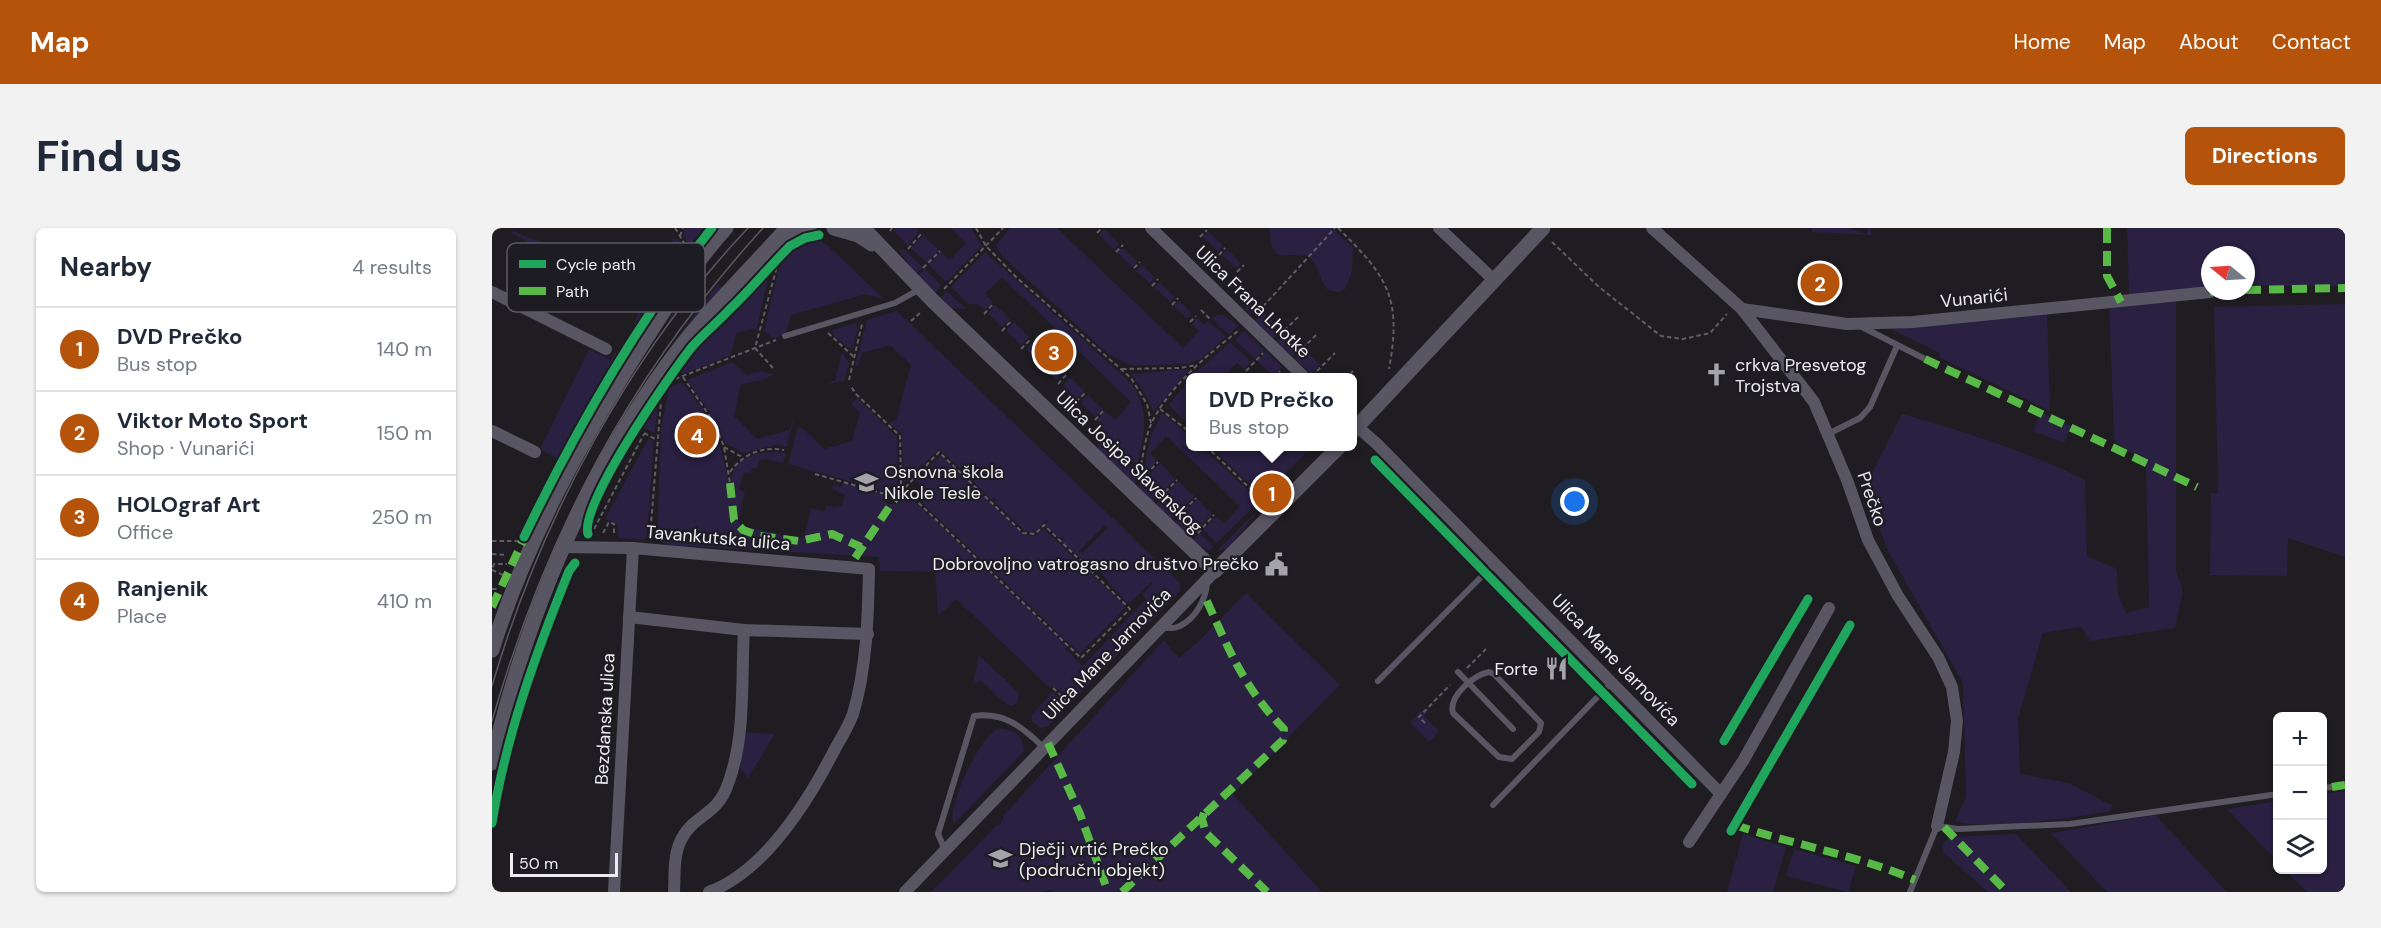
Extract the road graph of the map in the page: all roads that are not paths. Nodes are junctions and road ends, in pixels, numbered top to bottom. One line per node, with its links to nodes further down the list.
1 (726, 228): 12 (street)
2 (788, 228): 10 (street)
3 (809, 228): 10 (street)
4 (834, 228): 11 (street)
5 (863, 228): 11 (street, Ulica Josipa Slavenskog)
6 (1151, 228): 26 (street, Ulica Frana Lhotke)
7 (1439, 228): 13 (street)
8 (1652, 228): 18 (street, Prečko)
9 (1545, 233): 13 (street, Ulica Mane Jarnovića)
10 (774, 253): 33 (street)
11 (889, 254): 14 (street, Ulica Josipa Slavenskog)
12 (705, 255)
13 (1495, 281): 27 (street, Ulica Mane Jarnovića)
14 (917, 284): 22 (lane); 36 (street, Ulica Josipa Slavenskog)
15 (492, 292): 17 (street)
16 (2201, 293): 21 (street, Vunarići)
17 (507, 300)
18 (1739, 307): 21 (street, Vunarići); 30 (street, Prečko)
19 (532, 312): 24 (street)
20 (663, 312): 43 (street)
21 (1857, 324): 23 (lane)
22 (785, 336)
23 (1897, 346): 25 (lane); 30 (lane)
24 (606, 349)
25 (1925, 359)
26 (1300, 373)
27 (1357, 424)
28 (1357, 430): 35 (street, Ulica Mane Jarnovića)
29 (492, 431): 32 (street)
30 (1827, 434): 56 (street, Prečko)
31 (1336, 451): 36 (street, Ulica Mane Jarnovića)
32 (535, 452)
33 (564, 547): 34 (street, Tavankutska ulica); 50 (street)
34 (633, 548): 38 (street, Bezdanska ulica); 40 (street, Tavankutska ulica)
35 (1494, 564): 41 (lane); 47 (street, Ulica Mane Jarnovića)
36 (1211, 576): 49 (street, Ulica Mane Jarnovića)
37 (1829, 608): 53 (street)
38 (629, 617): 39 (street); 59 (street, Bezdanska ulica)
39 (744, 630): 40 (street); 60 (street)
40 (868, 634): 61 (street)
41 (1423, 636): 42 (lane); 45 (lane)
42 (1430, 643)
43 (492, 650)
44 (1458, 672): 46 (lane)
45 (1378, 681)
46 (1469, 683): 46 (lane); 48 (lane)
47 (1612, 683): 53 (street, Ulica Mane Jarnovića); 55 (lane)
48 (1513, 729)
49 (1043, 747): 58 (street, Ulica Mane Jarnovića); 58 (lane)
50 (492, 763)
51 (2332, 787): 52 (lane)
52 (2327, 788)
53 (1721, 794): 57 (street)
54 (2273, 795): 56 (lane)
55 (1493, 805)
56 (1937, 826): 63 (lane)
57 (1689, 843)
58 (945, 851): 62 (street, Ulica Mane Jarnovića)
59 (614, 892)
60 (674, 892)
61 (709, 892)
62 (905, 892)
63 (1910, 892)

